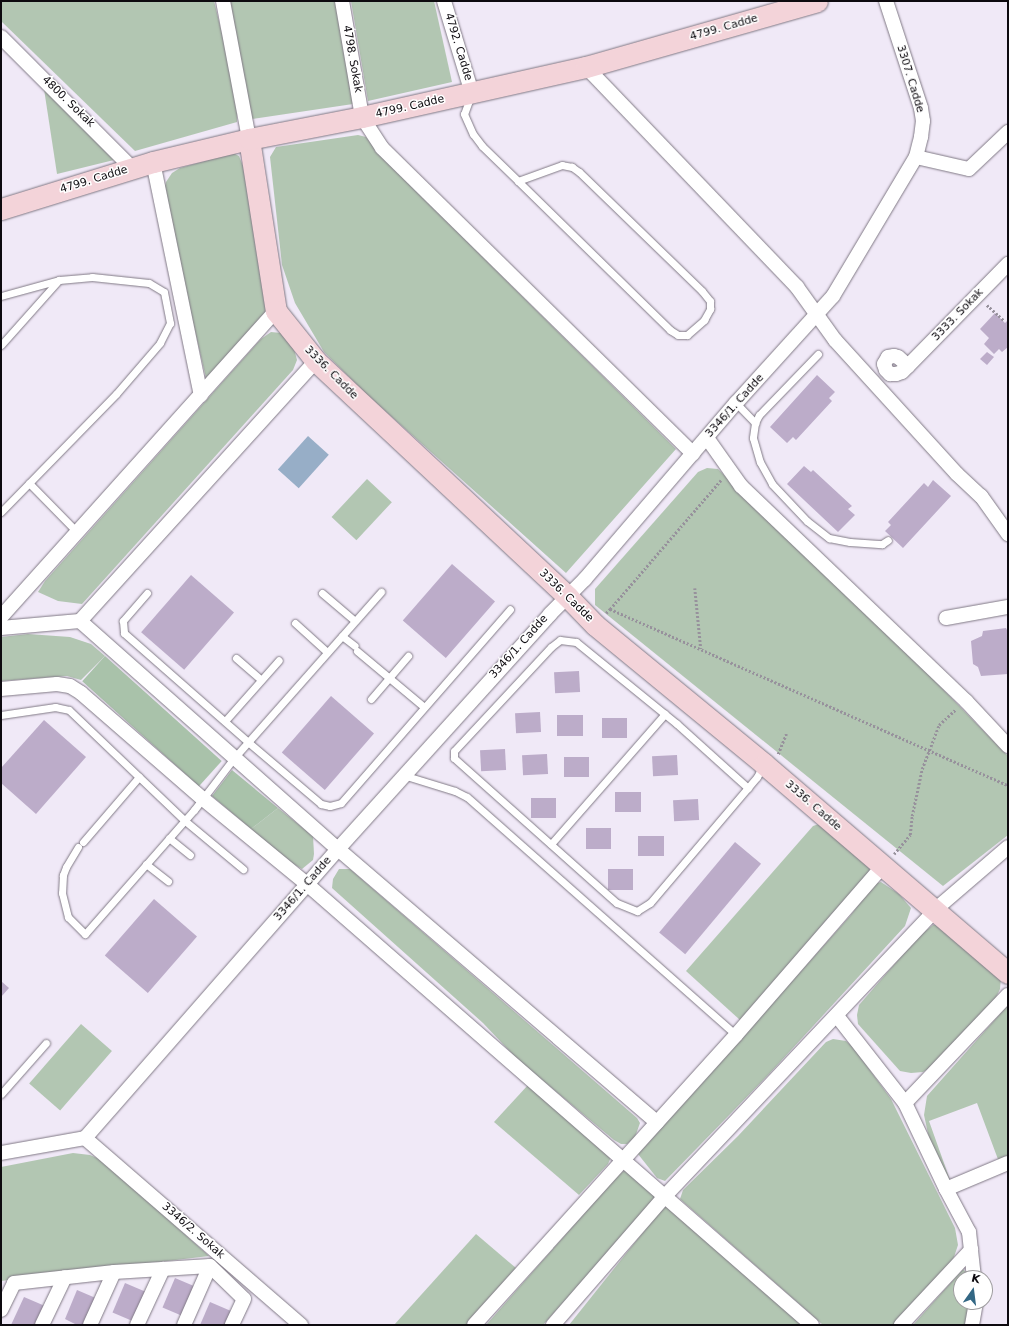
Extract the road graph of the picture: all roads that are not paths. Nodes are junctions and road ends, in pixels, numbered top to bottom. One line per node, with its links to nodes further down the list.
1 (223, 1): 11 (street)
2 (342, 1): 9 (street, 4798. Sokak)
3 (444, 1): 8 (street, 4792. Cadde)
4 (817, 1): 7 (street, 4799. Cadde)
5 (886, 1): 12 (street, 3307. Cadde)
6 (1, 37): 14 (street, 4800. Sokak)
7 (586, 66): 8 (street, 4799. Cadde); 21 (street)
8 (472, 93): 9 (street, 4799. Cadde); 15 (lane)
9 (362, 118): 11 (street, 4799. Cadde); 30 (street)
10 (1008, 132): 12 (street)
11 (248, 140): 13 (street, 4799. Cadde); 20 (street, 3336. Cadde)
12 (916, 157): 21 (street, 3346/1. Cadde)
13 (152, 162): 14 (street, 4799. Cadde); 26 (street)
14 (133, 169): 16 (street, 4799. Cadde)
15 (518, 181): 15 (lane)
16 (1, 209)
17 (1008, 264): 25 (street, 3333. Sokak)
18 (59, 280): 19 (lane); 22 (lane); 31 (lane)
19 (1, 296)
20 (276, 311): 24 (street, 3336. Cadde); 26 (street)
21 (818, 315): 27 (street, 3346/1. Cadde); 34 (street)
22 (1, 345)
23 (818, 354): 28 (lane)
24 (316, 361): 39 (street, 3336. Cadde); 44 (street)
25 (908, 366)
26 (201, 395): 33 (street)
27 (736, 403): 28 (lane); 29 (street, 3346/1. Cadde)
28 (755, 423): 35 (lane)
29 (706, 438): 30 (street, 3346/1. Cadde); 62 (street)
30 (693, 454): 39 (street, 3346/1. Cadde)
31 (29, 483): 32 (lane); 33 (lane)
32 (1, 512)
33 (77, 532): 42 (street)
34 (1008, 534)
35 (888, 540)
36 (381, 592): 45 (lane)
37 (147, 593): 60 (lane)
38 (322, 593): 45 (lane)
39 (567, 596): 64 (street, 3336. Cadde); 65 (street, 3346/1. Cadde)
40 (1008, 607): 43 (street)
41 (510, 608): 57 (lane)
42 (1, 617)
43 (946, 618)
44 (80, 621): 47 (street); 63 (street)
45 (355, 621): 48 (lane)
46 (295, 623): 49 (lane)
47 (1, 628)
48 (342, 636): 49 (lane); 53 (lane)
49 (327, 652): 61 (lane)
50 (408, 656): 53 (lane)
51 (236, 658): 54 (lane)
52 (279, 660): 54 (lane)
53 (389, 678): 56 (lane); 57 (lane)
54 (261, 680): 60 (lane)
55 (1, 689): 68 (street)
56 (371, 699)
57 (424, 707): 61 (lane)
58 (665, 714): 67 (lane); 71 (lane); 71 (lane)
59 (1, 715): 66 (lane)
60 (225, 721): 61 (lane)
61 (248, 742): 63 (lane)
62 (1008, 746)
63 (234, 758): 68 (lane); 73 (street)
64 (764, 764): 67 (lane); 76 (street, 3336. Cadde)
65 (403, 775): 73 (street, 3346/1. Cadde); 84 (lane)
66 (140, 777): 69 (lane); 75 (lane)
67 (748, 788): 71 (lane)
68 (202, 798): 69 (lane); 79 (street)
69 (184, 820): 70 (lane); 77 (lane)
70 (169, 838): 74 (lane); 75 (lane)
71 (551, 844)
72 (1008, 847): 80 (street)
73 (338, 848): 79 (street, 3346/1. Cadde); 88 (street)
74 (190, 855)
75 (146, 864): 78 (lane)
76 (883, 866): 80 (street, 3336. Cadde); 84 (street)
77 (243, 869)
78 (168, 881)
79 (308, 884): 89 (street, 3346/1. Cadde); 91 (street)
80 (936, 909): 81 (street, 3336. Cadde); 83 (street)
81 (1008, 973)
82 (1008, 995): 87 (street)
83 (837, 1016): 87 (street); 94 (street)
84 (736, 1035): 88 (street)
85 (46, 1043): 86 (lane)
86 (1, 1094)
87 (905, 1103): 93 (street)
88 (658, 1122): 91 (street)
89 (85, 1138): 90 (street); 108 (street, 3346/2. Sokak)
90 (1, 1153)
91 (624, 1159): 94 (street); 109 (street)
92 (1008, 1163): 93 (street)
93 (946, 1189): 95 (street)
94 (665, 1196): 110 (street); 111 (street)
95 (971, 1250): 98 (street); 112 (street)
96 (210, 1266): 97 (street); 106 (street); 107 (street)
97 (163, 1269): 99 (street); 105 (street)
98 (973, 1270)
99 (114, 1272): 100 (street); 104 (street)
100 (64, 1277): 101 (street); 103 (street)
101 (1, 1310)
102 (975, 1310): 113 (street)
103 (42, 1325)
104 (90, 1325)
105 (137, 1325)
106 (184, 1325)
107 (232, 1325)
108 (301, 1325)
109 (474, 1325)
110 (553, 1325)
111 (812, 1325)
112 (901, 1325)
113 (972, 1325)

